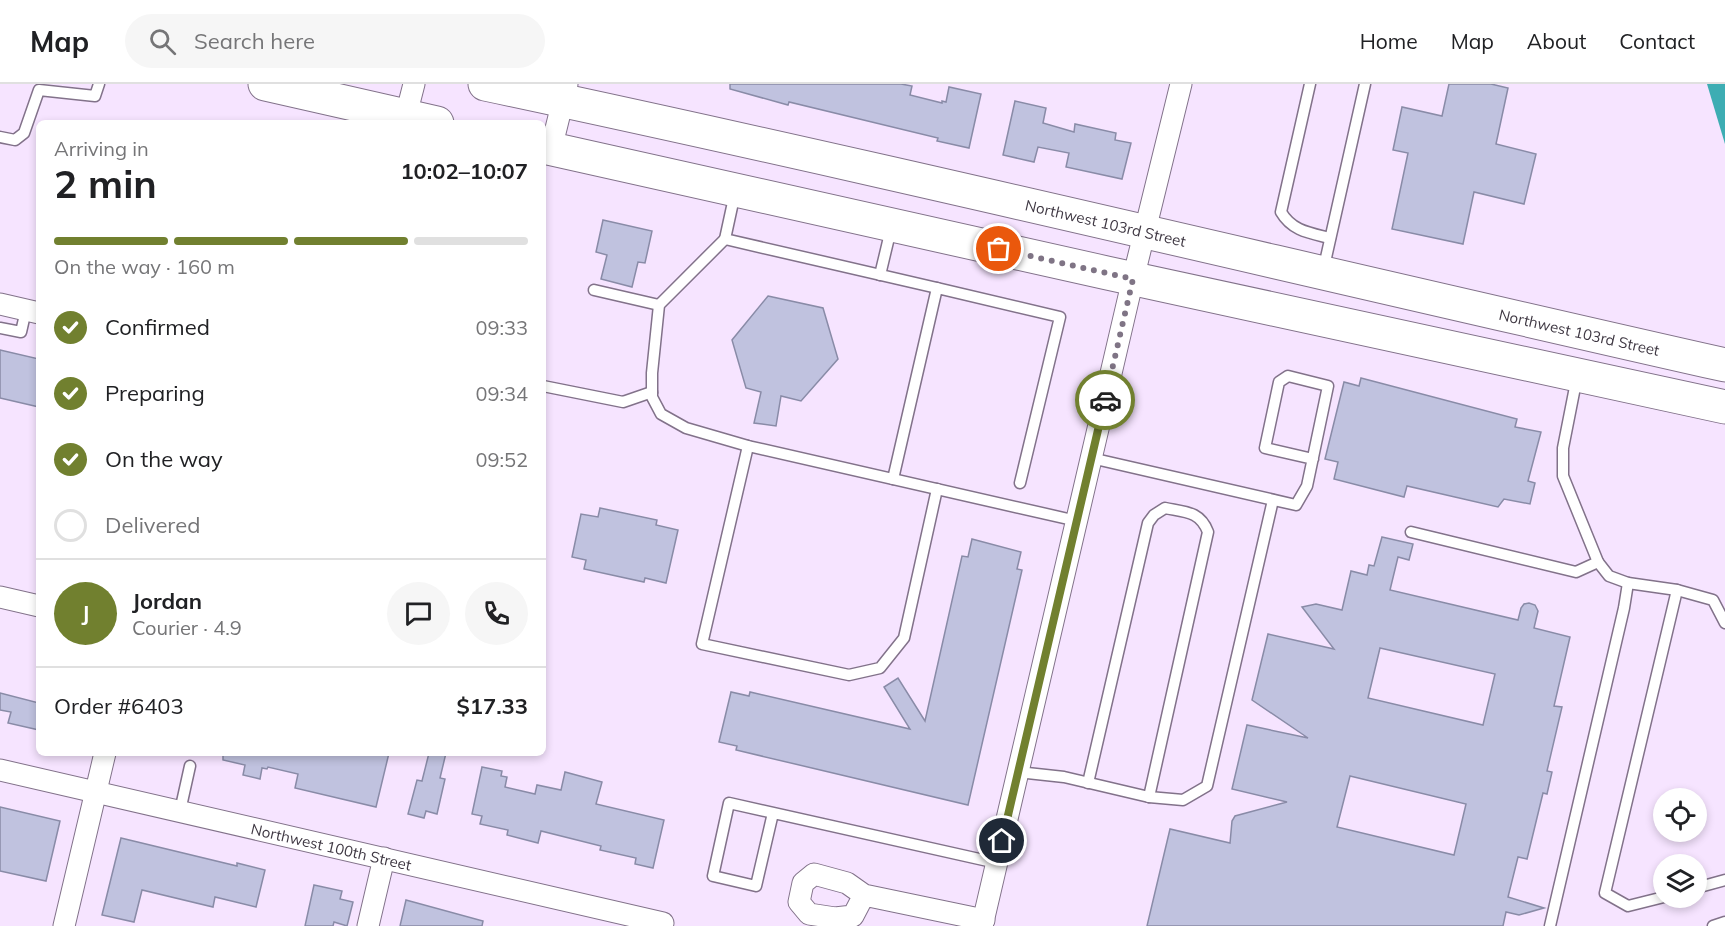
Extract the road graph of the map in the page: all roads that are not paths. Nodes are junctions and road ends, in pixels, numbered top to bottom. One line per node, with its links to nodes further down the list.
1 (99, 84): 11 (lane)
2 (265, 84): 9 (main road)
3 (414, 84): 10 (street)
4 (485, 84): 8 (main road, Northwest 103rd Street)
5 (1181, 84): 16 (street)
6 (1310, 84): 17 (lane)
7 (1365, 84): 17 (lane)
8 (565, 92): 12 (street); 14 (main road, Northwest 103rd Street)
9 (411, 120)
10 (415, 120)
11 (0, 137)
12 (547, 148): 13 (main road)
13 (736, 190): 15 (main road); 18 (lane)
14 (979, 194): 15 (main road); 16 (main road, Northwest 103rd Street)
15 (891, 225): 20 (lane); 21 (main road)
16 (1144, 232): 19 (main road, Northwest 103rd Street); 21 (street)
17 (1330, 238): 19 (lane)
18 (725, 239): 20 (lane); 25 (lane)
19 (1322, 274): 28 (main road, Northwest 103rd Street)
20 (880, 275): 22 (lane)
21 (1133, 279): 29 (main road); 34 (street)
22 (937, 288): 36 (lane); 37 (lane)
23 (594, 290): 25 (lane)
24 (0, 304): 26 (street)
25 (659, 305): 31 (lane)
26 (33, 311): 27 (lane)
27 (0, 328)
28 (1725, 365)
29 (1578, 375): 32 (main road); 42 (lane)
30 (546, 387): 31 (lane)
31 (652, 392): 33 (lane)
32 (1725, 407)
33 (748, 446): 36 (lane); 38 (lane)
34 (1091, 458): 39 (lane); 40 (street)
35 (1313, 459): 35 (lane); 39 (lane)
36 (893, 479): 38 (lane)
37 (1020, 483)
38 (937, 489): 40 (lane)
39 (1273, 500): 54 (lane)
40 (1077, 521): 51 (street)
41 (1411, 532): 42 (lane)
42 (1598, 562): 43 (lane)
43 (1628, 583): 44 (lane); 68 (lane)
44 (1677, 590): 47 (lane); 62 (lane)
45 (0, 597): 46 (street)
46 (36, 605)
47 (1725, 623)
48 (104, 756): 53 (street)
49 (190, 766): 55 (lane)
50 (0, 770): 53 (street, Northwest 100th Street)
51 (1018, 772): 52 (lane); 58 (street)
52 (1088, 783): 54 (lane); 54 (lane)
53 (96, 792): 55 (street, Northwest 100th Street); 66 (street)
54 (1149, 797)
55 (180, 811): 57 (street, Northwest 100th Street)
56 (772, 813): 56 (lane); 58 (lane)
57 (384, 858): 64 (street, Northwest 100th Street); 67 (street)
58 (997, 864): 65 (street)
59 (1725, 880): 60 (lane)
60 (1707, 885)
61 (864, 895): 65 (street)
62 (1653, 900)
63 (1725, 922): 69 (lane)
64 (663, 923)
65 (983, 923)
66 (64, 926)
67 (368, 926)
68 (1550, 926)
69 (1713, 926)

